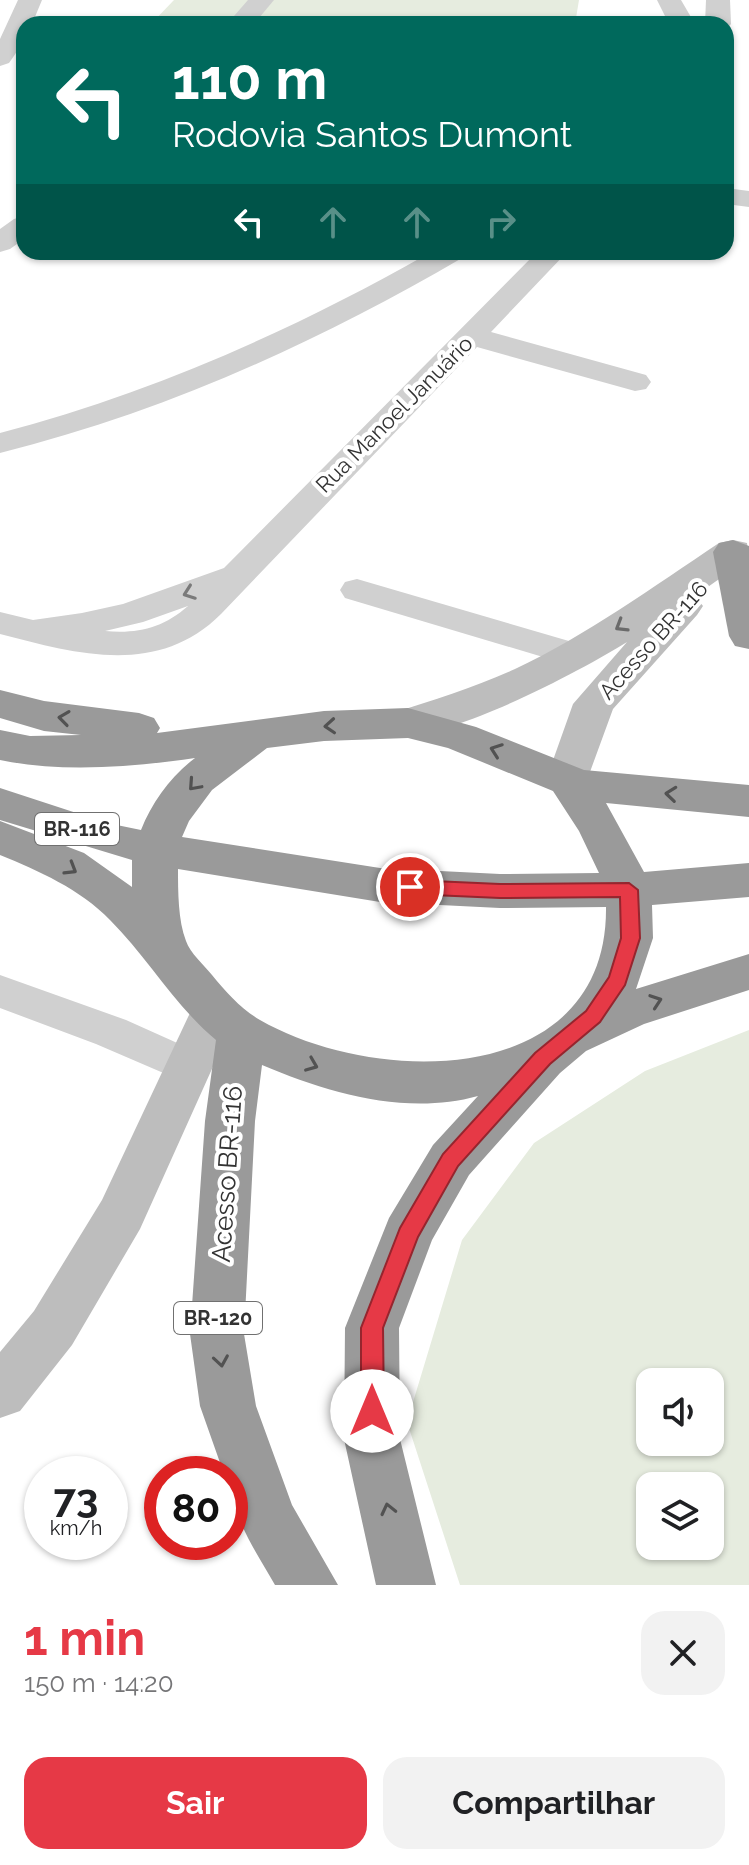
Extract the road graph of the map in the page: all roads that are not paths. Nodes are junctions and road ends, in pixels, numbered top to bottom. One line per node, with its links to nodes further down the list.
1 (262, 0): 2 (street)
2 (247, 16)
3 (16, 31): 4 (street)
4 (0, 58)
5 (437, 260): 9 (street)
6 (545, 260): 7 (street, Rua Manoel Januário)
7 (471, 336): 8 (street); 12 (street, Rua Manoel Januário)
8 (635, 382)
9 (0, 443)
10 (743, 546): 13 (highway); 14 (street, one-way to 14); 19 (street, Acesso BR-116)
11 (357, 590): 14 (street)
12 (17, 627)
13 (749, 636)
14 (573, 654): 16 (street)
15 (0, 704): 17 (highway, one-way to 15)
16 (408, 723): 17 (highway, one-way to 17); 19 (highway, one-way to 16)
17 (253, 737): 18 (highway); 23 (highway, one-way to 23)
18 (0, 745)
19 (570, 782): 20 (highway, one-way to 19); 25 (highway)
20 (749, 801)
21 (0, 804): 23 (highway, BR-116)
22 (0, 837): 26 (highway, one-way to 26)
23 (155, 849): 25 (highway, BR-116); 26 (highway)
24 (749, 880): 25 (highway, BR-116)
25 (629, 890): 30 (highway)
26 (163, 948): 29 (highway)
27 (749, 972): 30 (highway, one-way to 27)
28 (0, 991): 31 (street)
29 (228, 1022): 30 (highway, one-way to 30); 31 (street); 33 (highway, Acesso BR-116 / BR-120, one-way to 33)
30 (551, 1052): 34 (highway, one-way to 30)
31 (189, 1067): 32 (street)
32 (0, 1393)
33 (308, 1585)
34 (406, 1585)

